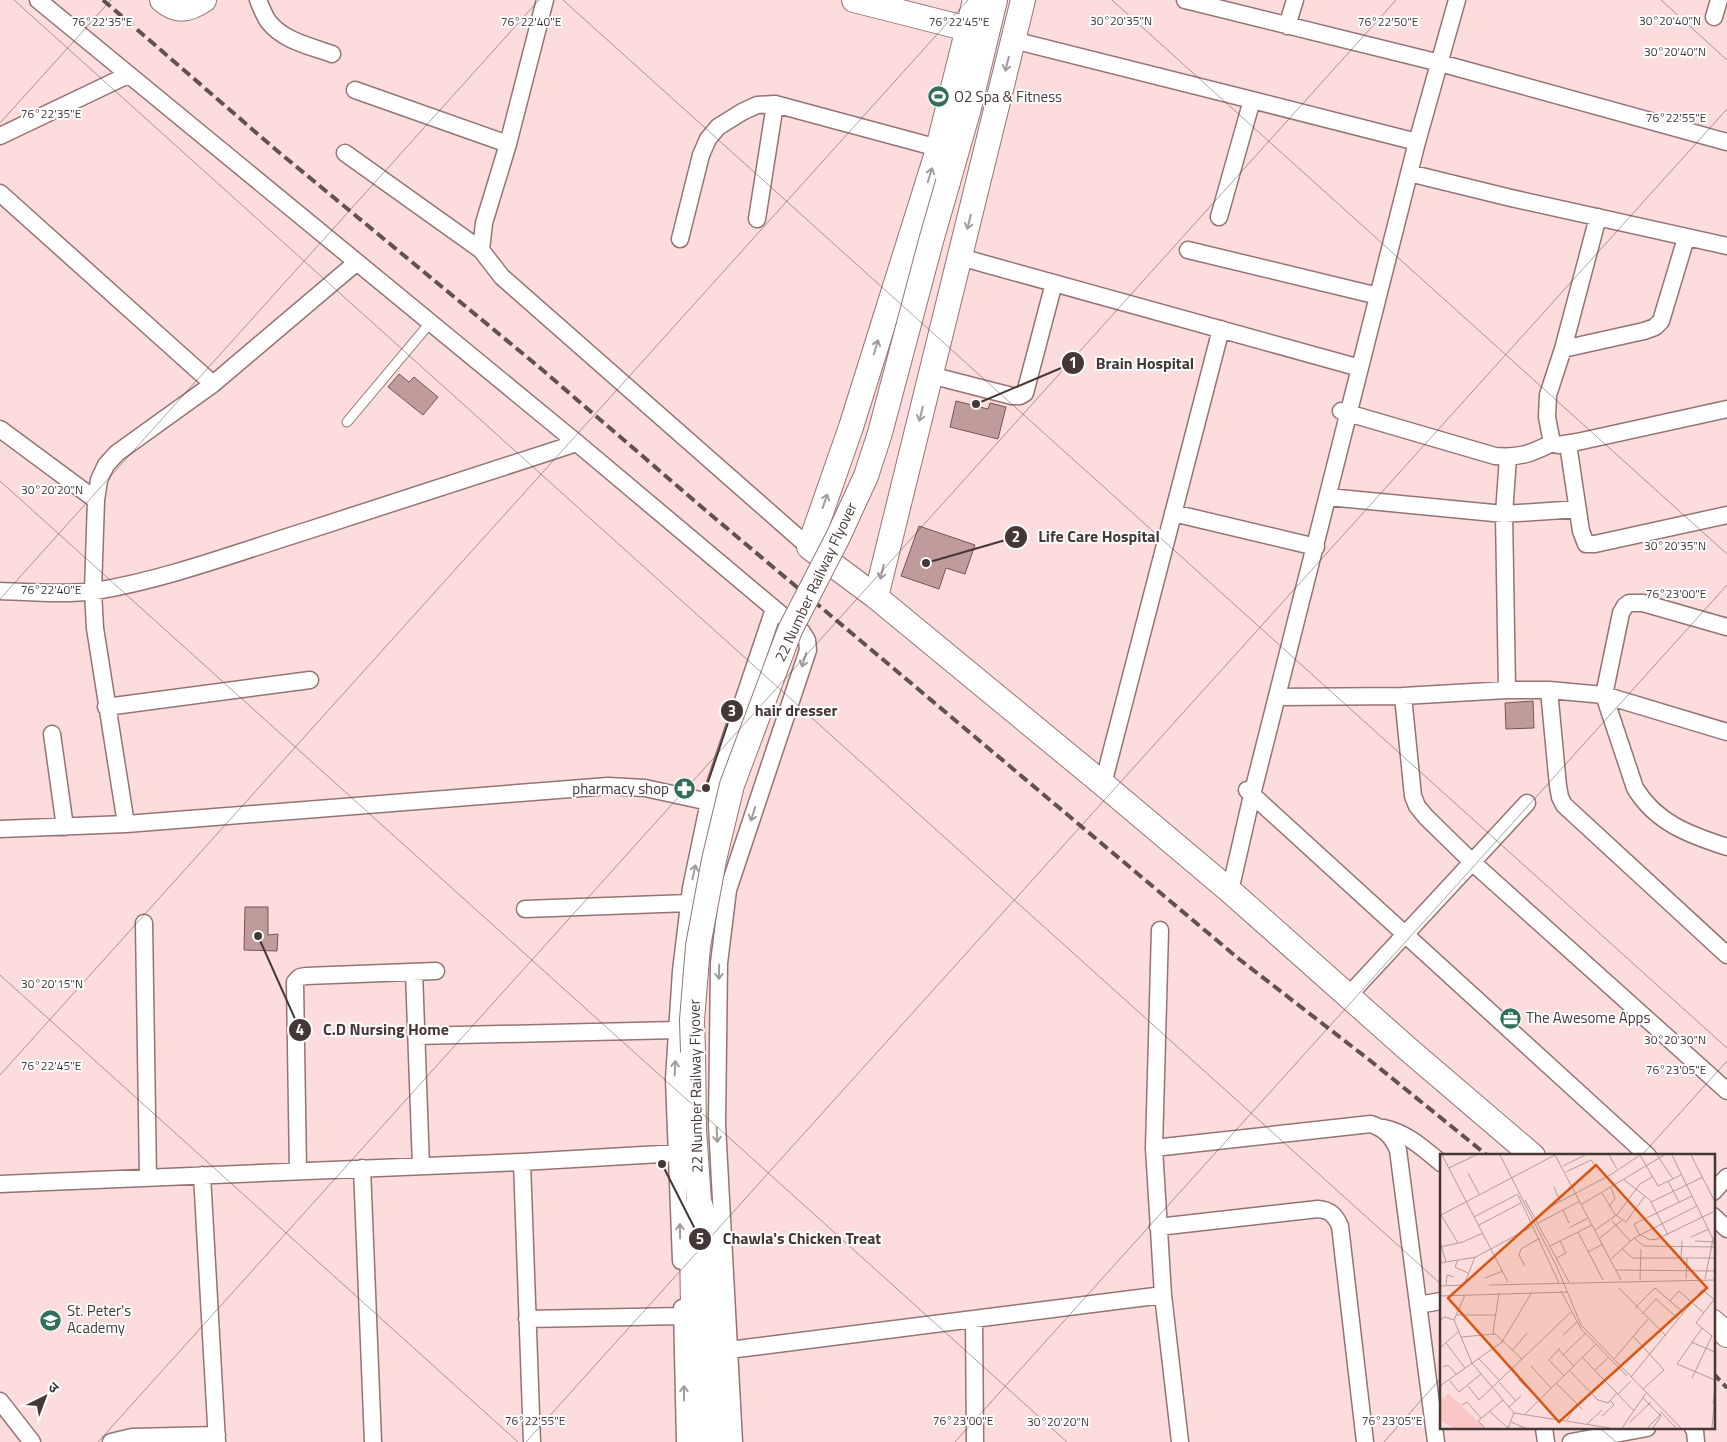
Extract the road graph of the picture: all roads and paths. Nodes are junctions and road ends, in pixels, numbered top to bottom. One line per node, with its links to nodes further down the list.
1 (38, 0): 21 (street)
2 (162, 0): 3 (street)
3 (204, 0)
4 (258, 0): 19 (street)
5 (545, 0): 28 (street)
6 (854, 0): 17 (street)
7 (975, 0): 17 (street)
8 (995, 0): 117 (street, 22 Number Railway Flyover, bridge)
9 (1023, 0): 18 (street)
10 (1184, 0): 16 (street)
11 (1295, 0): 16 (street)
12 (1446, 0): 20 (street)
13 (1457, 0): 20 (street)
14 (1719, 0): 15 (street)
15 (1714, 17)
16 (1287, 26): 20 (street)
17 (968, 29): 29 (street)
18 (1014, 40): 23 (street); 41 (street, one-way to 41)
19 (332, 54)
20 (1435, 62): 26 (street); 27 (street)
21 (128, 75): 25 (street); 42 (street)
22 (355, 90): 28 (street)
23 (1252, 100): 26 (street); 33 (street)
24 (775, 104): 29 (street); 35 (street); 37 (street)
25 (0, 136)
26 (1412, 141): 31 (street); 44 (street)
27 (1727, 142)
28 (508, 144): 39 (street)
29 (938, 148): 65 (street, one-way to 29)
30 (345, 153): 39 (street)
31 (1409, 173): 34 (street); 48 (street)
32 (0, 194): 50 (street)
33 (1219, 217)
34 (1598, 217): 36 (street); 47 (street)
35 (757, 219)
36 (1686, 238): 38 (street); 47 (street)
37 (680, 239)
38 (1727, 246)
39 (481, 250): 65 (street)
40 (1188, 250): 44 (street)
41 (960, 257): 43 (street); 49 (street)
42 (357, 262): 45 (street); 50 (street)
43 (1054, 283): 46 (street); 49 (street)
44 (1370, 294): 48 (street)
45 (430, 322): 53 (lane); 55 (street)
46 (1220, 329): 48 (street); 61 (street)
47 (1563, 349): 56 (street)
48 (1356, 367): 52 (street)
49 (930, 375): 68 (street, one-way to 68)
50 (213, 384): 59 (street)
51 (1727, 409): 56 (street)
52 (1345, 412): 57 (street); 58 (street); 64 (street)
53 (347, 422)
54 (0, 429): 59 (street)
55 (577, 443): 67 (street); 69 (street)
56 (1560, 443): 57 (street); 60 (street)
57 (1508, 457): 62 (street)
58 (1328, 497): 62 (street); 64 (street)
59 (96, 500): 67 (street)
60 (1578, 509): 62 (street); 63 (street)
61 (1174, 513): 64 (street); 80 (street)
62 (1504, 514): 72 (street)
63 (1727, 515)
64 (1311, 546): 76 (street); 81 (street)
65 (809, 547): 68 (street)
66 (0, 591): 67 (street)
67 (93, 591): 77 (street)
68 (876, 597): 80 (street)
69 (774, 609): 82 (street); 129 (street, one-way to 129)
70 (1727, 627): 74 (street)
71 (310, 680): 77 (street)
72 (1507, 690): 73 (street); 75 (street)
73 (1549, 690): 74 (street); 95 (street)
74 (1604, 695): 78 (street); 87 (street)
75 (1403, 696): 76 (street); 88 (street)
76 (1278, 697): 81 (street)
77 (106, 707): 84 (street)
78 (1727, 732)
79 (52, 734): 85 (street)
80 (1103, 784): 89 (street)
81 (1249, 792): 89 (street); 94 (street)
82 (709, 802): 84 (street); 90 (street, one-way to 82)
83 (1527, 804): 88 (street)
84 (126, 824): 85 (street)
85 (65, 827): 86 (street)
86 (0, 829)
87 (1727, 847)
88 (1472, 862): 94 (street); 101 (street)
89 (1226, 888): 98 (street)
90 (689, 903): 91 (street); 99 (street)
91 (525, 909)
92 (144, 923): 114 (street)
93 (1160, 930): 103 (street)
94 (1405, 934): 98 (street); 106 (street)
95 (1727, 955)
96 (436, 971): 97 (street)
97 (414, 972): 100 (street); 111 (street)
98 (1348, 996): 105 (street)
99 (677, 1030): 100 (street); 104 (street, one-way to 99)
100 (416, 1036): 109 (street)
101 (1727, 1091)
102 (1381, 1128): 103 (street); 108 (street); 123 (street)
103 (1154, 1148): 119 (street)
104 (678, 1153): 107 (street); 124 (street, one-way to 104)
105 (1531, 1154)
106 (1646, 1154)
107 (522, 1162): 109 (street); 125 (street)
108 (1440, 1162)
109 (421, 1166): 110 (street)
110 (362, 1168): 111 (street); 135 (street)
111 (298, 1171): 112 (street)
112 (202, 1175): 114 (street); 132 (street)
113 (1727, 1177): 116 (street)
114 (148, 1178): 115 (street)
115 (0, 1184)
116 (1714, 1191)
117 (699, 1201): 138 (street, 22 Number Railway Flyover); 139 (street, 22 Number Railway Flyover)
118 (1714, 1217): 120 (street)
119 (1158, 1227): 121 (street); 143 (street)
120 (1727, 1229)
121 (1163, 1296): 126 (street); 142 (street)
122 (1440, 1301): 123 (street)
123 (1418, 1305): 144 (street)
124 (682, 1316): 125 (street); 137 (street, one-way to 124)
125 (527, 1318): 136 (street)
126 (974, 1319): 129 (street); 141 (street)
127 (1714, 1323): 128 (street)
128 (1727, 1335)
129 (729, 1350): 140 (street)
130 (0, 1401): 133 (street)
131 (1636, 1430): 145 (street)
132 (217, 1439): 134 (street)
133 (32, 1442)
134 (111, 1442)
135 (373, 1442)
136 (532, 1442)
137 (685, 1442)
138 (700, 1442)
139 (718, 1442)
140 (734, 1442)
141 (974, 1442)
142 (1180, 1442)
143 (1365, 1442)
144 (1436, 1442)
145 (1571, 1442)

